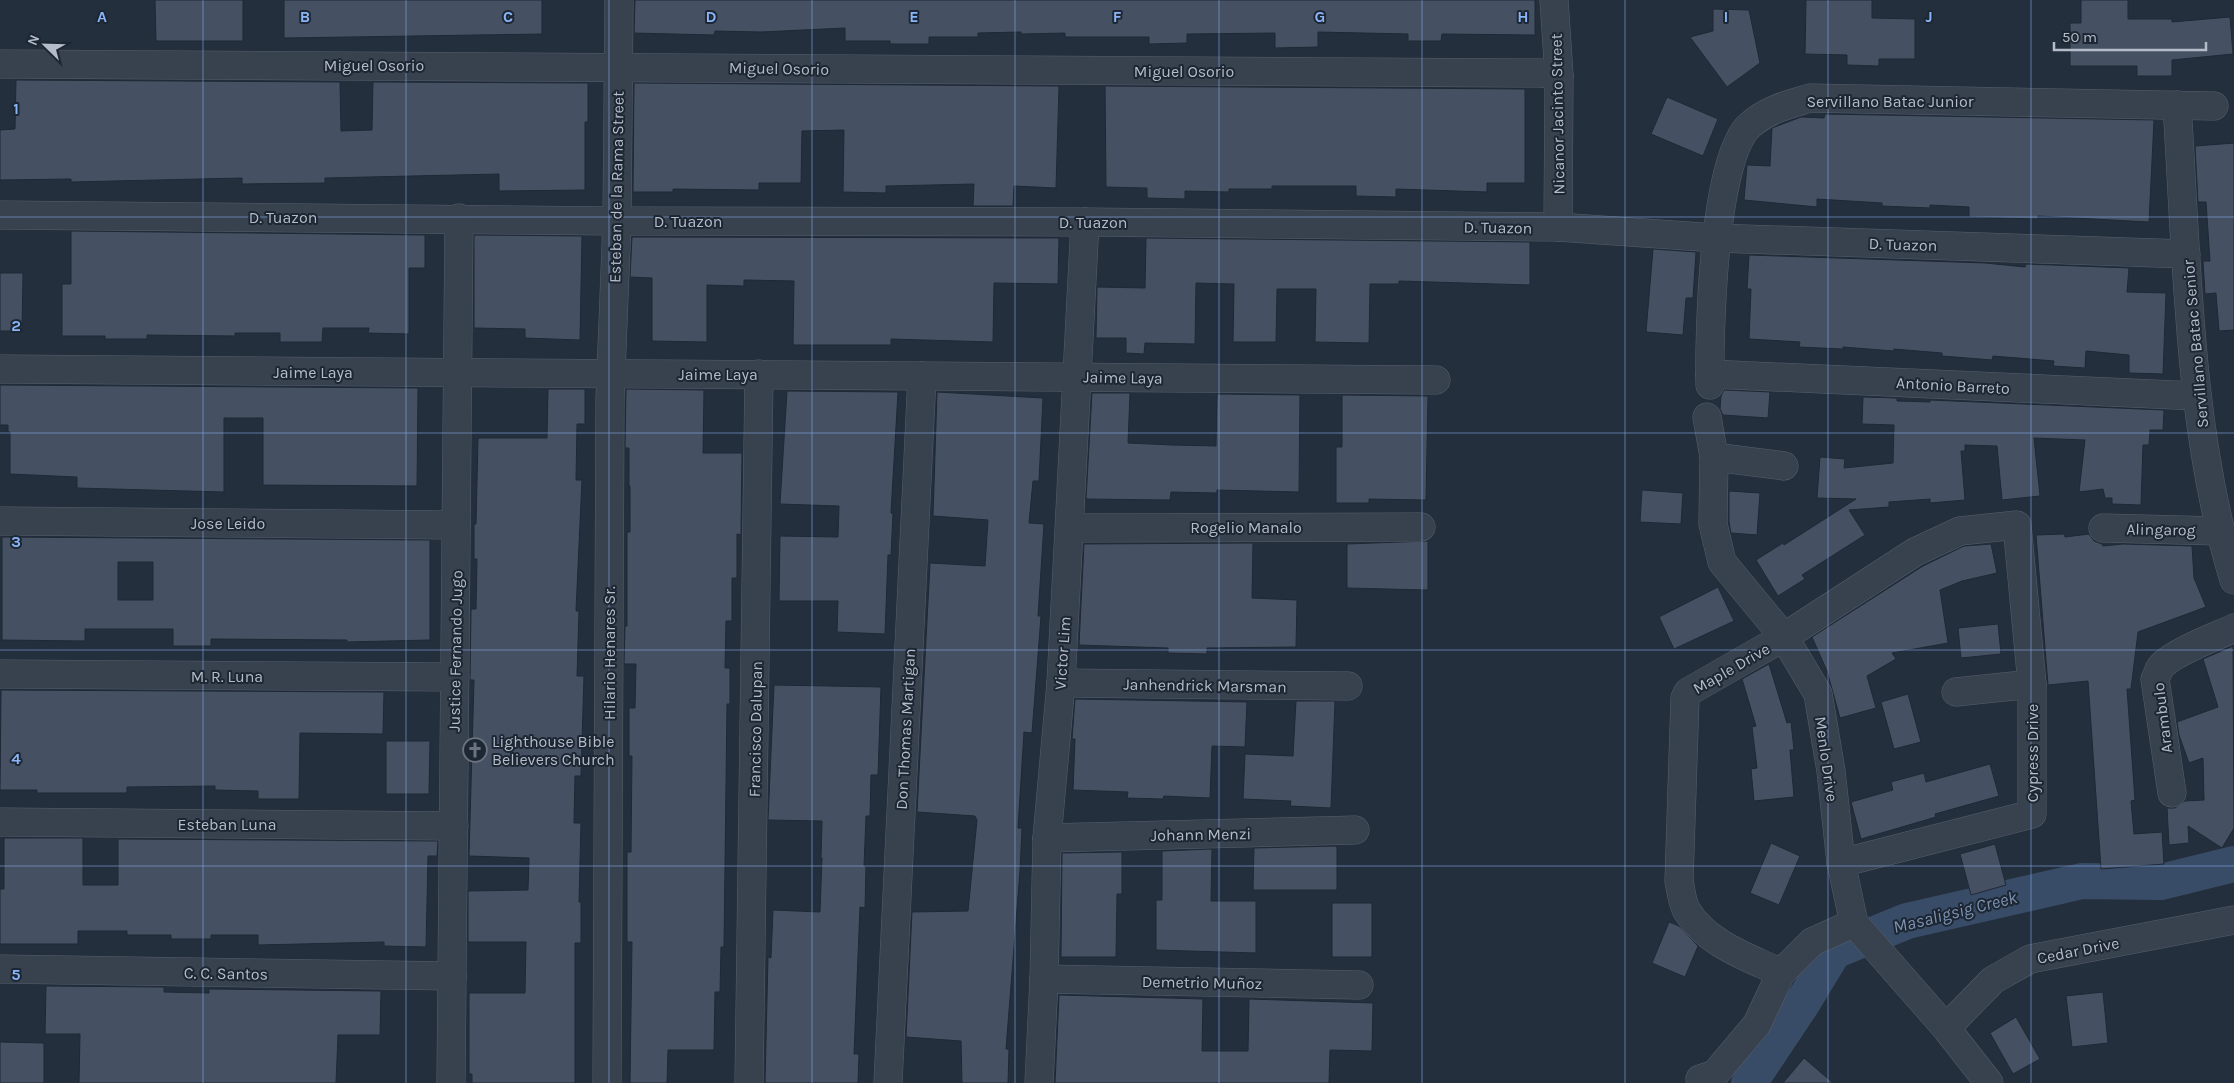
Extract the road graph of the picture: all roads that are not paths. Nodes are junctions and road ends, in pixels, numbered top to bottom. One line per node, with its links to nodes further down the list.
1 (619, 0): 4 (street, Esteban de la Rama Street)
2 (1554, 0): 5 (street, Nicanor Jacinto Street)
3 (0, 64): 4 (street, Miguel Osorio)
4 (618, 66): 5 (street, Miguel Osorio); 10 (street, Esteban de la Rama Street)
5 (1559, 75): 12 (street, Nicanor Jacinto Street)
6 (2177, 105): 7 (street, Servillano Batac Junior); 13 (street, Servillano Batac Junior); 14 (street, Servillano Batac Senior)
7 (2214, 106)
8 (0, 215): 9 (street, D. Tuazon)
9 (459, 218): 10 (street, D. Tuazon); 16 (street, Justice Fernando Jugo)
10 (617, 221): 11 (street, D. Tuazon); 17 (street, Esteban de la Rama Street)
11 (1085, 222): 12 (street, D. Tuazon); 20 (street, Victor Lim)
12 (1558, 227): 13 (street, D. Tuazon)
13 (1716, 238): 14 (street, D. Tuazon); 22 (street, Servillano Batac Junior)
14 (2186, 254): 23 (street, Servillano Batac Senior)
15 (0, 370): 16 (street, Jaime Laya)
16 (458, 373): 17 (street, Jaime Laya); 28 (street, Justice Fernando Jugo)
17 (612, 374): 18 (street, Jaime Laya); 59 (street, Hilario Henares Sr.)
18 (760, 374): 19 (street, Jaime Laya); 60 (street, Francisco Dalupan)
19 (922, 376): 20 (street, Jaime Laya); 61 (street, Don Thomas Martigan)
20 (1077, 376): 21 (street, Jaime Laya); 31 (street, Victor Lim)
21 (1436, 380)
22 (1710, 380): 23 (street, Antonio Barreto)
23 (2197, 396): 33 (street, Servillano Batac Senior)
24 (1707, 417): 25 (street, Menlo Drive)
25 (1714, 457): 26 (street); 36 (street, Menlo Drive)
26 (1784, 466)
27 (0, 521): 28 (street, Jose Leido)
28 (456, 525): 38 (street, Justice Fernando Jugo)
29 (2018, 525): 36 (street, Maple Drive); 40 (street, Cypress Drive)
30 (1421, 527): 31 (street, Rogelio Manalo)
31 (1070, 528): 39 (street, Victor Lim)
32 (2103, 528): 33 (street, Alingarog)
33 (2219, 531): 34 (street, Servillano Batac Senior)
34 (2234, 580)
35 (2234, 628): 43 (street, Arambulo)
36 (1784, 637): 48 (street, Menlo Drive); 52 (street, Maple Drive)
37 (0, 674): 38 (street, M. R. Luna)
38 (455, 677): 45 (street, Justice Fernando Jugo)
39 (1061, 683): 41 (street, Janhendrick Marsman); 47 (street, Victor Lim)
40 (2032, 684): 42 (street); 48 (street, Cypress Drive)
41 (1348, 686)
42 (1956, 692)
43 (2172, 793)
44 (0, 822): 45 (street, Esteban Luna)
45 (454, 826): 53 (street, Justice Fernando Jugo)
46 (1355, 830): 47 (street, Johann Menzi)
47 (1047, 838): 54 (street, Victor Lim)
48 (1841, 863): 50 (street, Menlo Drive)
49 (2234, 920): 56 (street, Cedar Drive)
50 (1859, 928): 52 (street); 56 (street, Menlo Drive)
51 (0, 969): 53 (street, C. C. Santos)
52 (1781, 973): 57 (street)
53 (452, 976): 58 (street, Justice Fernando Jugo)
54 (1044, 979): 55 (street, Demetrio Muñoz); 62 (street, Victor Lim)
55 (1359, 985)
56 (1946, 1028): 63 (street, Menlo Drive)
57 (1700, 1080)
58 (451, 1083)
59 (607, 1083)
60 (749, 1083)
61 (888, 1083)
62 (1039, 1083)
63 (1989, 1083)

